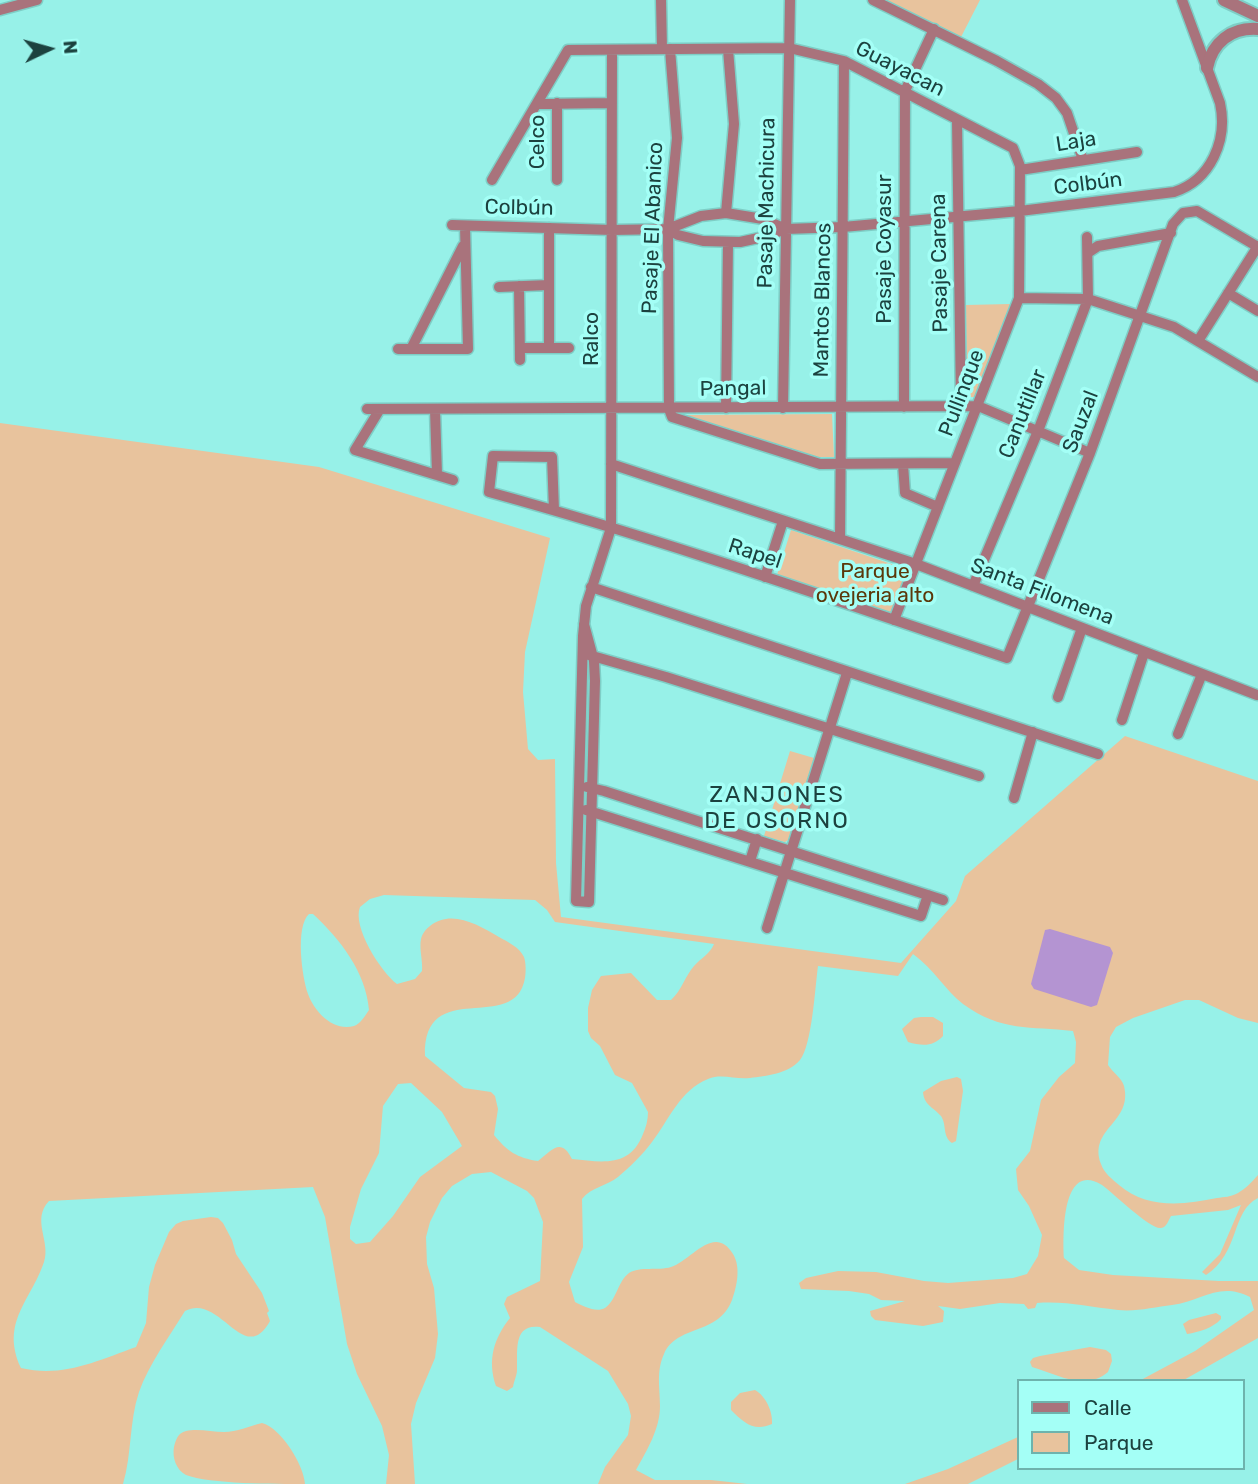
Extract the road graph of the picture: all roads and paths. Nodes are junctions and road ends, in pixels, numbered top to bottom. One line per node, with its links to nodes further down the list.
1 (37, 0): 7 (street)
2 (661, 0): 12 (street, Pasaje El Abanico)
3 (790, 0): 11 (street, Pasaje Machicura)
4 (873, 0): 9 (street)
5 (1182, 0): 16 (street, Colbún)
6 (1224, 0): 8 (street)
7 (0, 10)
8 (1258, 16)
9 (934, 29): 17 (street); 23 (street)
10 (1258, 29): 16 (street)
11 (789, 48): 13 (street, Guayacan); 15 (street, Guayacan); 36 (street, Pasaje Machicura)
12 (666, 49): 13 (street, Guayacan); 14 (street, Guayacan); 35 (street, Pasaje El Abanico)
13 (728, 49): 28 (street)
14 (612, 50): 18 (street, Guayacan); 20 (street, Ralco)
15 (844, 61): 17 (street, Guayacan); 34 (street, Mantos Blancos)
16 (1207, 68): 27 (street, Colbún)
17 (905, 91): 21 (street, Guayacan); 30 (street, Pasaje Coyasur)
18 (537, 103): 19 (street); 25 (street)
19 (557, 103): 20 (street); 26 (street, Celco)
20 (612, 103): 37 (street, Ralco)
21 (957, 120): 24 (street, Guayacan); 29 (street, Pasaje Carena)
22 (1137, 152): 23 (street, Laja)
23 (1083, 160): 24 (street, Laja)
24 (1020, 170): 27 (street, Pullinque)
25 (492, 180)
26 (557, 180)
27 (1020, 211): 29 (street, Colbún); 48 (street, Pullinque)
28 (726, 214): 35 (street, Colbún); 36 (street, Colbún)
29 (958, 216): 30 (street, Colbún); 60 (street, Pasaje Carena)
30 (904, 221): 34 (street, Colbún); 63 (street, Pasaje Coyasur)
31 (452, 225): 32 (street, Colbún)
32 (465, 226): 33 (street, Colbún); 40 (street)
33 (548, 228): 37 (street, Colbún); 44 (street)
34 (843, 228): 36 (street, Colbún); 62 (street, Mantos Blancos)
35 (668, 229): 37 (street, Colbún); 41 (street, Colbún); 69 (street, Pasaje El Abanico)
36 (786, 229): 41 (street, Colbún); 65 (street, Pasaje Machicura)
37 (611, 230): 70 (street, Ralco)
38 (1171, 233): 42 (street, Sauzal); 43 (street); 51 (street, Sauzal)
39 (1087, 237): 43 (street, Canutillar)
40 (465, 243): 57 (street); 57 (street)
41 (728, 243): 64 (street)
42 (1258, 247): 47 (street)
43 (1089, 252): 49 (street, Canutillar)
44 (549, 285): 45 (street); 54 (street)
45 (519, 286): 46 (street); 53 (street)
46 (499, 287)
47 (1228, 293): 50 (street); 52 (street)
48 (1019, 298): 49 (street); 61 (street, Pullinque)
49 (1088, 299): 51 (street); 71 (street, Canutillar)
50 (1258, 311)
51 (1141, 317): 52 (street); 72 (street, Sauzal)
52 (1198, 341): 59 (street)
53 (520, 348): 54 (street); 58 (street)
54 (549, 348): 55 (street)
55 (569, 348)
56 (398, 349): 57 (street)
57 (411, 349)
58 (520, 360)
59 (1258, 377)
60 (961, 406): 61 (street, Pangal); 63 (street, Pangal)
61 (978, 406): 71 (street, Pangal); 73 (street, Pullinque)
62 (841, 407): 63 (street, Pangal); 65 (street, Pangal); 75 (street, Mantos Blancos)
63 (904, 407)
64 (726, 408): 65 (street, Pangal); 69 (street, Pangal)
65 (783, 408)
66 (367, 409): 67 (street, Pangal)
67 (380, 409): 68 (street, Pangal); 77 (street)
68 (435, 409): 70 (street, Pangal); 77 (street)
69 (669, 409): 70 (street, Pangal); 75 (street)
70 (611, 410): 74 (street, Ralco)
71 (1038, 431): 72 (street, Pangal); 86 (street, Canutillar)
72 (1090, 453): 88 (street, Sauzal)
73 (955, 463): 76 (street); 79 (street, Pullinque)
74 (611, 464): 81 (street, Santa Filomena); 82 (street, Ralco)
75 (840, 464): 76 (street); 83 (street, Mantos Blancos)
76 (903, 464): 79 (street)
77 (437, 475): 78 (street)
78 (453, 480)
79 (938, 507): 84 (street, Pullinque)
80 (554, 510): 80 (street, Rapel); 82 (street, Rapel)
81 (783, 521): 83 (street, Santa Filomena); 85 (street)
82 (611, 528): 85 (street, Rapel); 87 (street, Ralco)
83 (840, 539): 84 (street, Santa Filomena)
84 (916, 564): 86 (street, Santa Filomena); 89 (street, Pullinque)
85 (765, 577): 89 (street, Rapel)
86 (974, 586): 88 (street, Santa Filomena)
87 (591, 587): 92 (street, Ralco); 94 (street)
88 (1029, 607): 90 (street, Santa Filomena); 93 (street, Sauzal)
89 (894, 620): 93 (street, Rapel)
90 (1082, 628): 91 (street, Santa Filomena); 97 (street)
91 (1144, 653): 95 (street, Santa Filomena); 98 (street)
92 (588, 655): 99 (street); 104 (street, Ralco); 105 (street, Ralco)
93 (1007, 658)
94 (847, 673): 99 (street); 100 (street)
95 (1202, 674): 96 (street, Santa Filomena); 101 (street)
96 (1256, 695)
97 (1058, 697)
98 (1122, 720)
99 (830, 728): 103 (street); 110 (street)
100 (1033, 732): 102 (street); 106 (street)
101 (1178, 734)
102 (1098, 754)
103 (979, 776)
104 (579, 787): 105 (street); 107 (street, Ralco)
105 (592, 788): 108 (street, Ralco); 109 (street)
106 (1014, 798)
107 (579, 809): 108 (street); 108 (street, Ralco)
108 (592, 810): 111 (street)
109 (757, 839): 110 (street); 111 (street)
110 (791, 851): 112 (street); 113 (street)
111 (750, 861): 112 (street)
112 (785, 872): 113 (street); 115 (street)
113 (928, 895): 114 (street)
114 (943, 900)
115 (767, 928)

